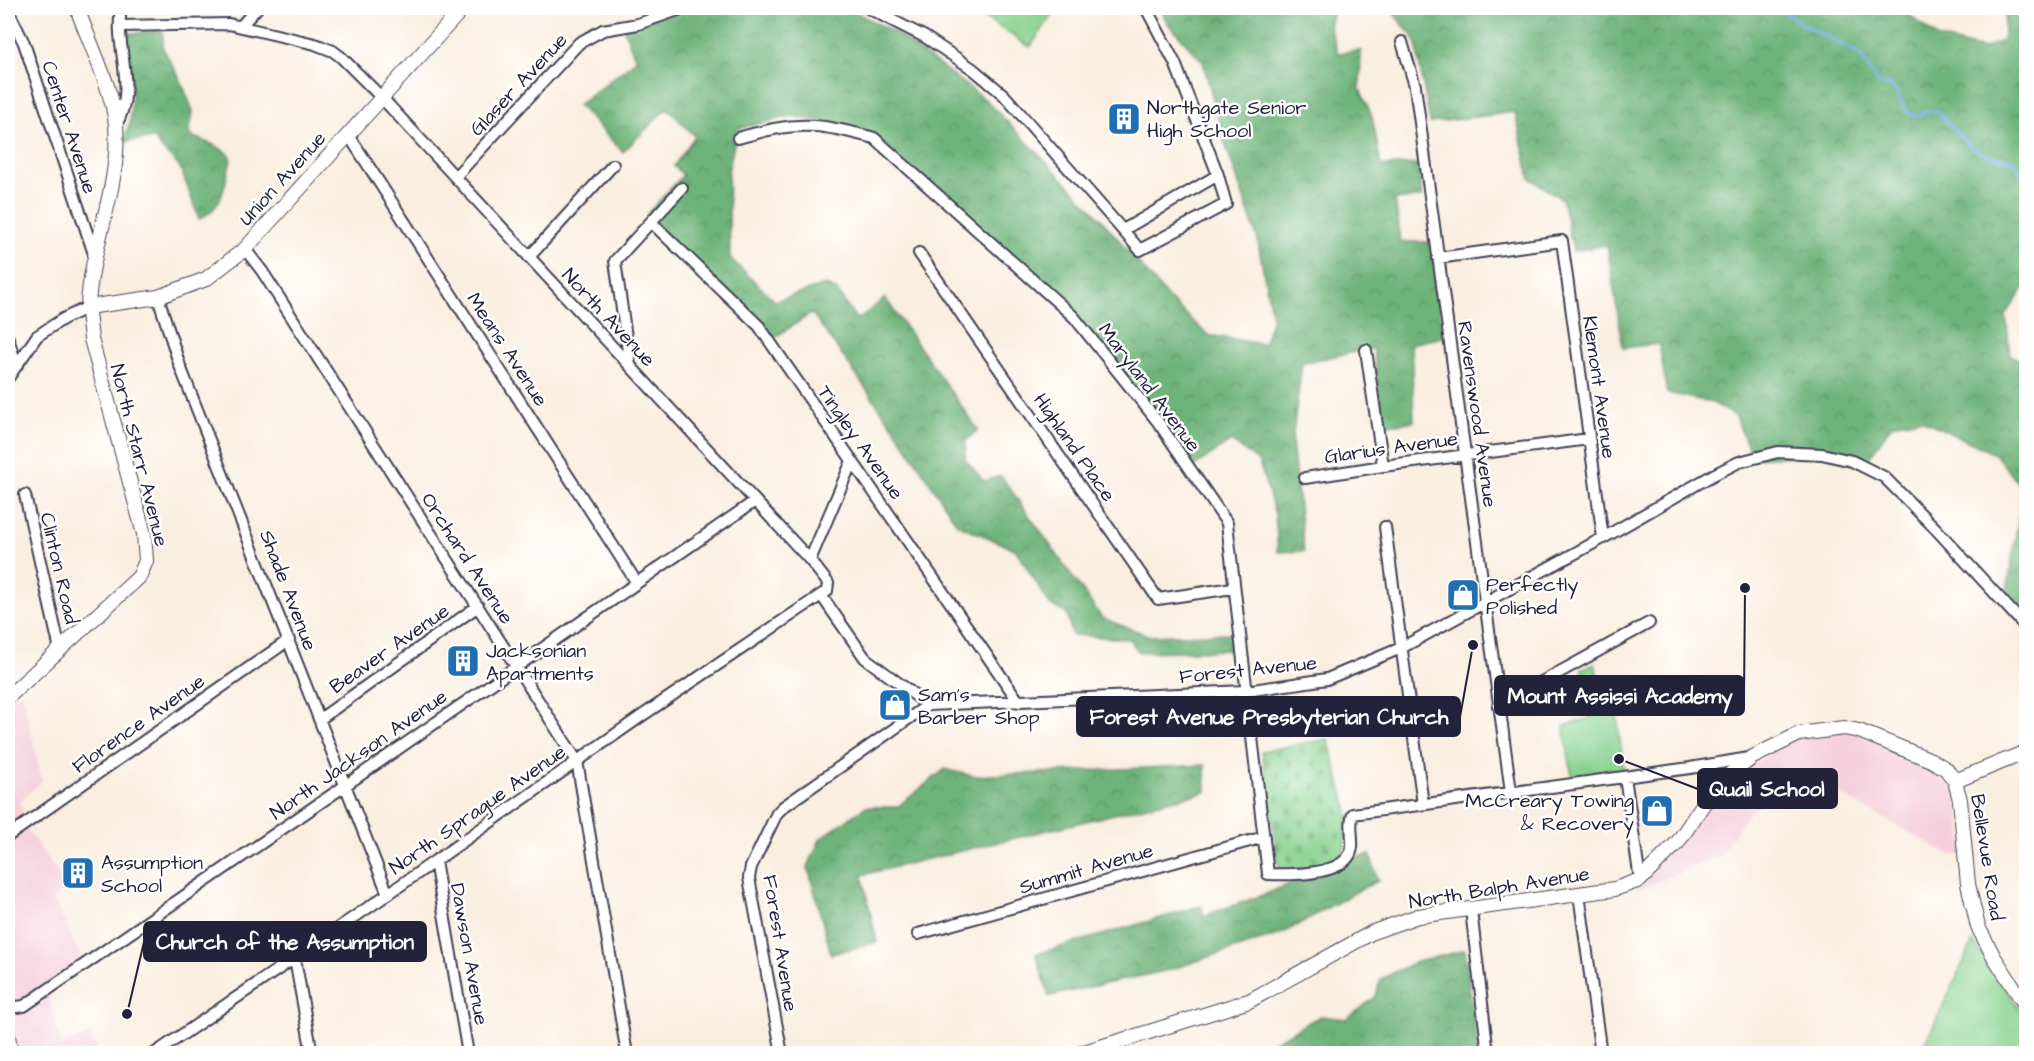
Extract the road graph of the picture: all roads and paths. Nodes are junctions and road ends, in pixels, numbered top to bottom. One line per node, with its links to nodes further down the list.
1 (77, 8): 14 (street, North Starr Avenue)
2 (122, 8): 10 (street)
3 (257, 8): 11 (street)
4 (438, 8): 9 (street)
5 (684, 8): 19 (street, Glaser Avenue)
6 (868, 8): 22 (street)
7 (1146, 8): 18 (street)
8 (8, 9): 25 (street, Center Avenue)
9 (460, 11): 13 (street, Union Avenue)
10 (120, 26): 11 (street, North Avenue); 14 (street)
11 (241, 26): 13 (street, North Avenue)
12 (1402, 42): 27 (street, Ravenswood Avenue)
13 (381, 97): 15 (street, Union Avenue); 19 (street, North Avenue)
14 (116, 125): 25 (street, North Starr Avenue)
15 (348, 134): 23 (street, Union Avenue); 45 (street, Means Avenue)
16 (738, 138): 46 (street, Maryland Avenue)
17 (613, 165): 26 (street)
18 (1218, 175): 22 (street); 22 (street)
19 (455, 177): 26 (street, North Avenue)
20 (682, 188): 21 (street)
21 (651, 222): 33 (street); 37 (street, Tingley Avenue)
22 (1123, 230)
23 (245, 249): 28 (street, Union Avenue); 49 (street, Orchard Avenue)
24 (919, 253): 46 (street, Highland Place)
25 (95, 257): 29 (street, North Starr Avenue)
26 (529, 257): 33 (street, North Avenue)
27 (1438, 258): 35 (street, Klemont Avenue); 36 (street, Ravenswood Avenue)
28 (158, 297): 29 (street, Union Avenue); 52 (street, Shade Avenue)
29 (88, 307): 32 (street); 54 (street, North Starr Avenue)
30 (8, 338): 32 (street)
31 (1366, 350): 38 (street)
32 (16, 364): 34 (street)
33 (630, 365): 41 (street, North Avenue)
34 (8, 378)
35 (1589, 439): 36 (street, Glarius Avenue); 43 (street, Klemont Avenue)
36 (1465, 455): 38 (street, Glarius Avenue); 48 (street, Ravenswood Avenue)
37 (852, 461): 44 (street); 58 (street, Tingley Avenue)
38 (1383, 466): 39 (street, Glarius Avenue)
39 (1305, 478)
40 (25, 495): 54 (street, Clinton Road)
41 (755, 501): 44 (street, North Avenue); 45 (street, North Jackson Avenue)
42 (1385, 527): 53 (street)
43 (1603, 538): 48 (street, Forest Avenue); 51 (street, Forest Avenue)
44 (810, 560): 47 (street, North Avenue)
45 (637, 583): 55 (street, North Jackson Avenue)
46 (1233, 588): 56 (street, Maryland Avenue)
47 (821, 595): 59 (street); 64 (street, North Sprague Avenue)
48 (1485, 602): 53 (street, Forest Avenue); 60 (street, Ravenswood Avenue)
49 (478, 606): 55 (street, Orchard Avenue); 61 (street, Beaver Avenue)
50 (1648, 623): 60 (street)
51 (2026, 627)
52 (289, 640): 61 (street, Shade Avenue); 70 (street, Florence Avenue)
53 (1401, 648): 56 (street, Forest Avenue); 69 (street)
54 (60, 650): 57 (street, North Starr Avenue)
55 (517, 666): 64 (street, Orchard Avenue); 67 (street, North Jackson Avenue)
56 (1246, 691): 58 (street, Forest Avenue); 71 (street, Maryland Avenue)
57 (8, 697)
58 (1019, 702): 59 (street, Forest Avenue)
59 (928, 705): 87 (street, Forest Avenue)
60 (1498, 706): 68 (street, Ravenswood Avenue)
61 (320, 718): 67 (street, Shade Avenue)
62 (2026, 752): 66 (street)
63 (1753, 757): 65 (street); 66 (street, Bellevue Road); 73 (street, North Balph Avenue)
64 (577, 761): 72 (street, North Sprague Avenue); 86 (street, Orchard Avenue)
65 (1624, 777): 68 (street); 73 (street)
66 (1955, 781): 79 (street, Bellevue Road)
67 (346, 785): 74 (street, Shade Avenue); 80 (street, North Jackson Avenue)
68 (1511, 792): 69 (street)
69 (1423, 804): 71 (street, Maryland Avenue)
70 (8, 836)
71 (1264, 837): 77 (street, Summit Avenue)
72 (435, 861): 74 (street, North Sprague Avenue); 85 (street, Dawson Avenue)
73 (1640, 879): 75 (street, North Balph Avenue)
74 (388, 894): 78 (street, North Sprague Avenue)
75 (1580, 894): 76 (street, North Balph Avenue); 90 (street)
76 (1471, 909): 88 (street, North Balph Avenue); 89 (street)
77 (918, 934)
78 (295, 958): 83 (street, North Sprague Avenue); 84 (street)
79 (2026, 1006)
80 (8, 1008)
81 (8, 1036): 82 (street)
82 (11, 1053)
83 (154, 1053)
84 (312, 1053)
85 (468, 1053)
86 (627, 1053)
87 (782, 1053)
88 (1078, 1053)
89 (1488, 1053)
90 (1601, 1053)

